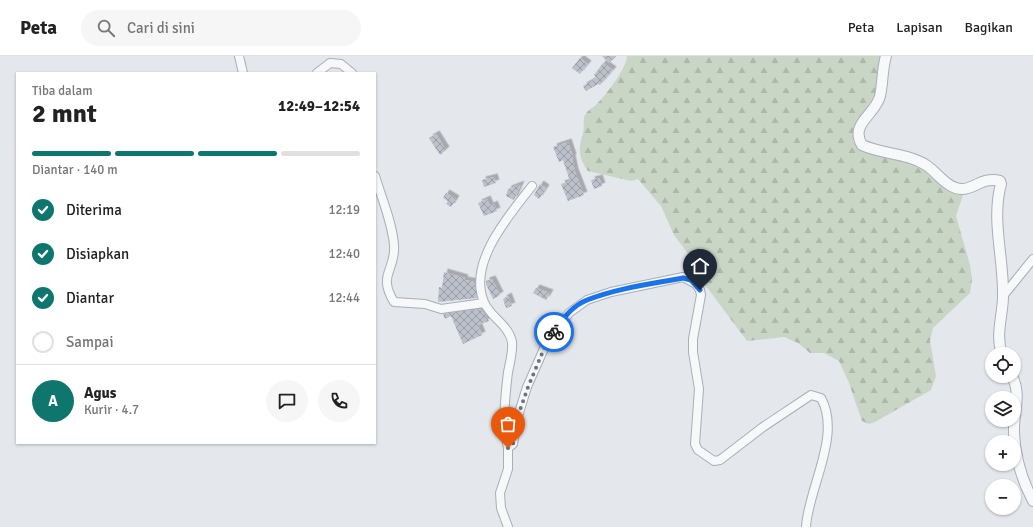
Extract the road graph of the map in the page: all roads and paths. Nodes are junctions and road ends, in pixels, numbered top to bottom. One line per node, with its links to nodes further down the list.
1 (240, 56): 3 (street)
2 (886, 56): 9 (street)
3 (243, 72)
4 (318, 72): 5 (street)
5 (351, 72)
6 (376, 179): 10 (street)
7 (532, 186): 10 (street)
8 (1033, 259): 9 (street)
9 (1003, 296): 11 (street)
10 (484, 303): 13 (street)
11 (1001, 347)
12 (1014, 383): 14 (street)
13 (508, 448): 15 (street); 16 (street)
14 (1033, 501)
15 (508, 527)
16 (806, 527)

